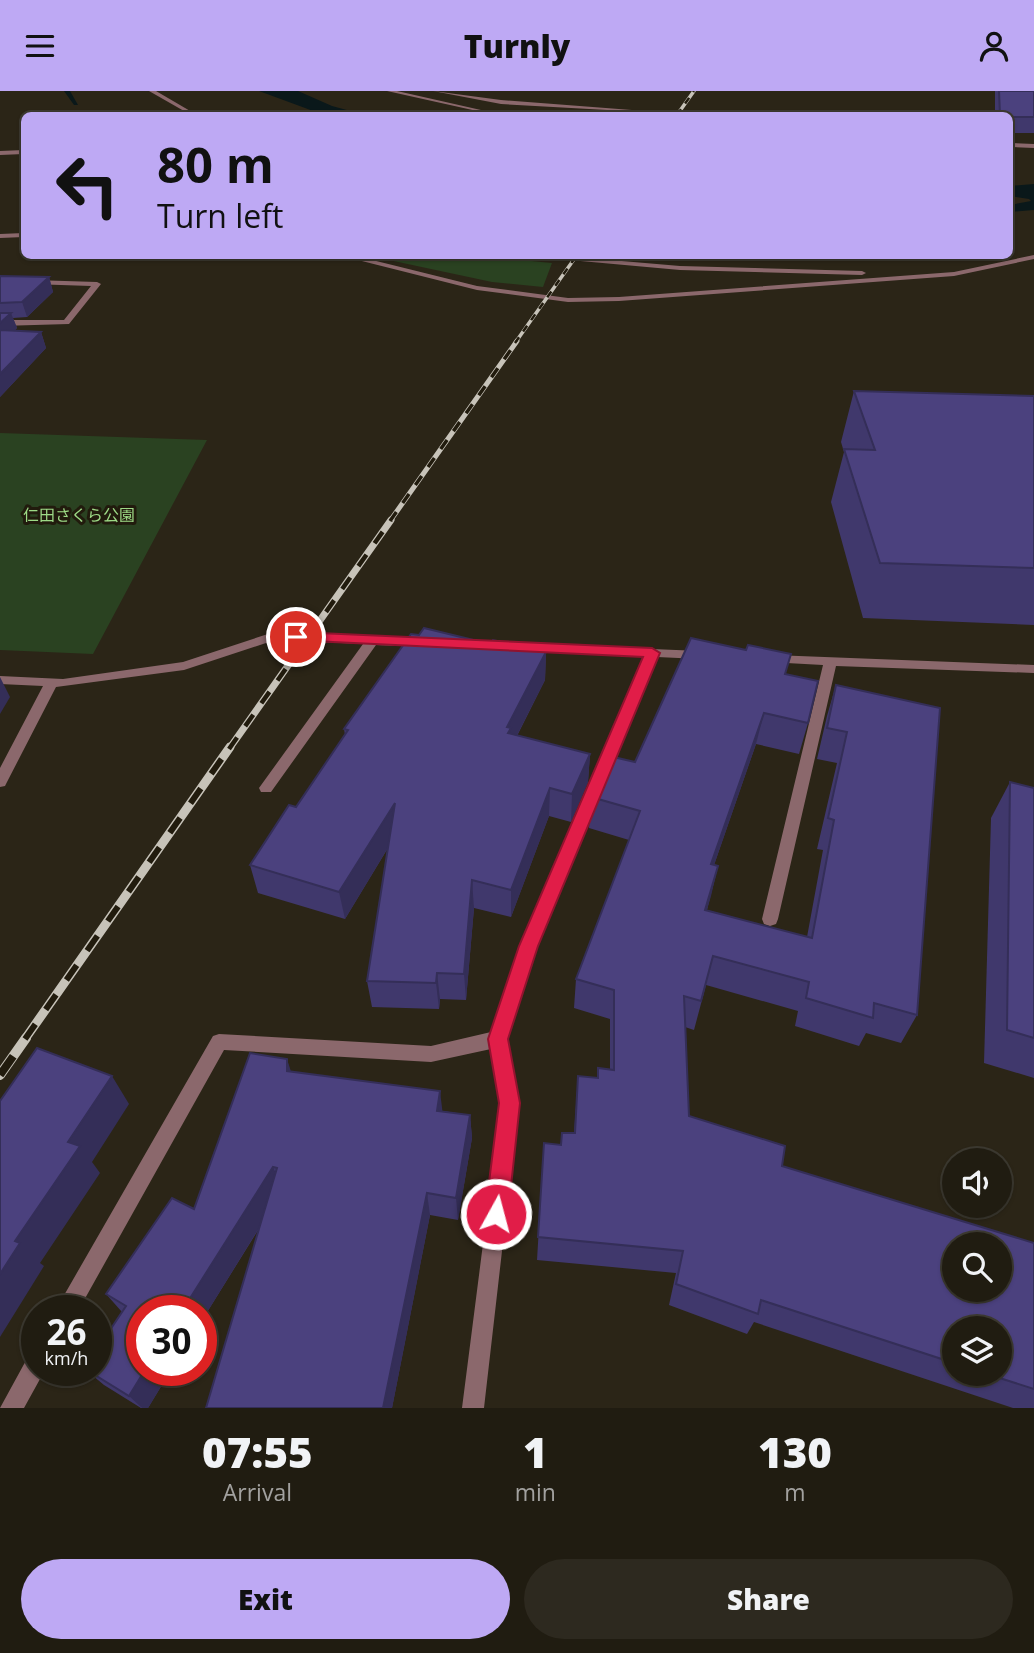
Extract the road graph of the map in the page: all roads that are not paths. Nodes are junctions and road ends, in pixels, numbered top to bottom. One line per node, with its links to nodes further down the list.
1 (152, 91): 4 (street)
2 (390, 91): 5 (street)
3 (436, 91): 6 (street)
4 (189, 112)
5 (486, 112)
6 (649, 112)
7 (1013, 145): 8 (street)
8 (1034, 146)
9 (21, 152): 12 (street)
10 (1013, 152): 11 (street)
11 (1034, 152)
12 (0, 153)
13 (21, 235): 14 (street)
14 (0, 236)
15 (1034, 257): 18 (street)
16 (357, 259): 18 (street)
17 (567, 259): 18 (street)
18 (954, 274)
19 (0, 281): 20 (street)
20 (0, 323)
21 (372, 641): 22 (street); 30 (street); 32 (street)
22 (439, 644)
23 (492, 646): 24 (street)
24 (652, 653): 25 (street); 34 (street)
25 (721, 656)
26 (762, 658): 27 (street)
27 (830, 662): 28 (street); 33 (street)
28 (1034, 669)
29 (0, 680): 30 (street)
30 (52, 683): 31 (street)
31 (0, 782)
32 (266, 787)
33 (770, 919)
34 (498, 1039): 35 (street); 38 (street)
35 (75, 1295)
36 (24, 1386): 37 (street)
37 (11, 1408)
38 (473, 1408)

